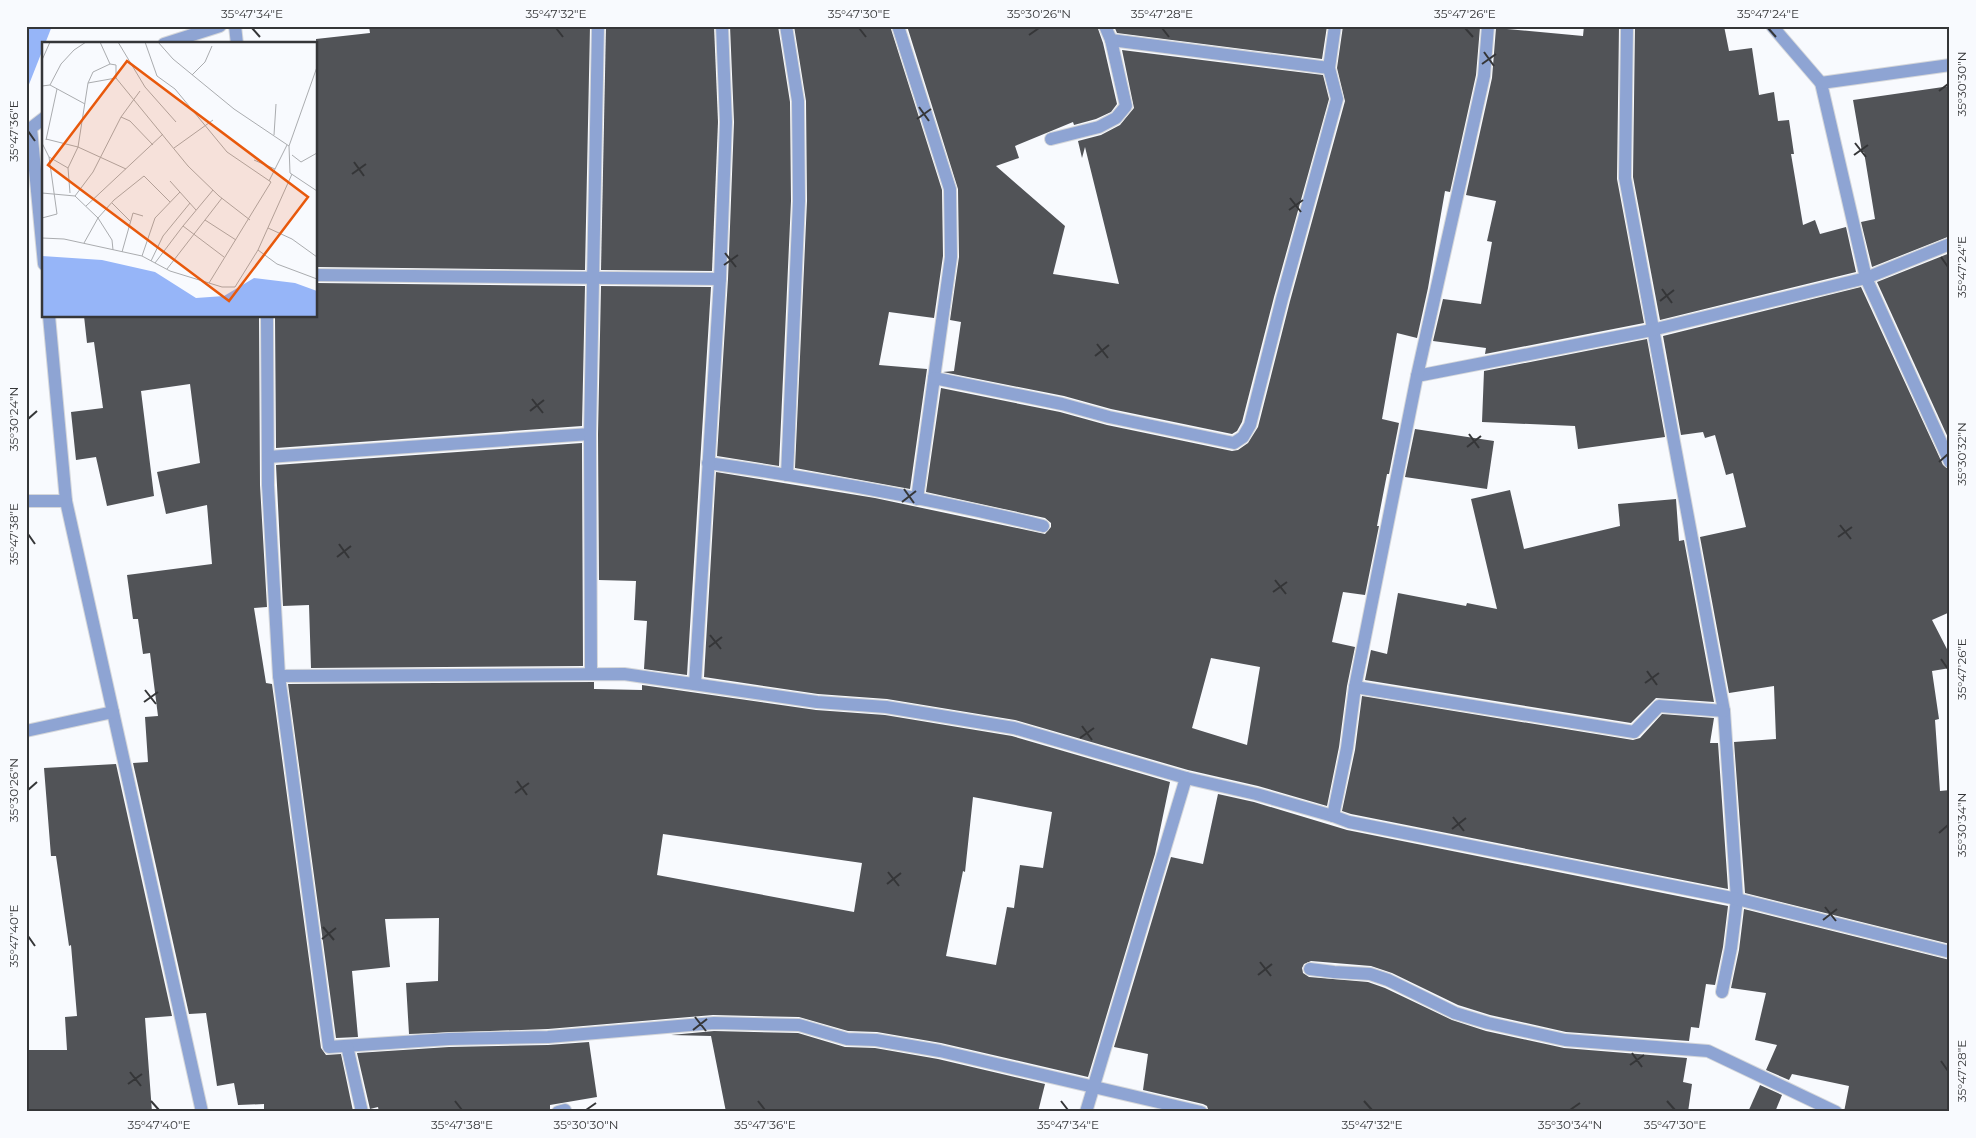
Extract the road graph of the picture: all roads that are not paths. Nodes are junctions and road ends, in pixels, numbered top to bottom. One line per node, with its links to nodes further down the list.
1 (220, 26): 13 (street)
2 (235, 26): 14 (street)
3 (598, 26): 23 (street)
4 (722, 26): 24 (street)
5 (786, 26): 35 (street)
6 (898, 26): 30 (street)
7 (1105, 26): 12 (street)
8 (1334, 26): 16 (street)
9 (1488, 26): 29 (street)
10 (1627, 26): 28 (street)
11 (1772, 26): 17 (street)
12 (1111, 40): 16 (street); 19 (street)
13 (170, 42)
14 (237, 42)
15 (1950, 65): 17 (street)
16 (1329, 68): 30 (street)
17 (1821, 83): 25 (street)
18 (42, 120): 20 (street)
19 (1050, 139)
20 (42, 243)
21 (1950, 244): 25 (street)
22 (318, 274): 23 (street)
23 (593, 277): 24 (street); 31 (street)
24 (720, 278): 34 (street)
25 (1866, 278): 28 (street); 33 (street)
26 (49, 318): 38 (street)
27 (267, 318): 32 (street)
28 (1652, 330): 29 (street); 44 (street)
29 (1417, 376): 43 (street)
30 (934, 378): 36 (street)
31 (590, 434): 32 (street); 40 (street)
32 (268, 457): 41 (street)
33 (1950, 462)
34 (708, 463): 35 (street); 42 (street)
35 (787, 475): 36 (street)
36 (917, 499): 39 (street)
37 (26, 501): 38 (street)
38 (66, 501): 45 (street)
39 (1043, 526)
40 (591, 674): 41 (street); 42 (street)
41 (279, 676): 53 (street)
42 (695, 684): 47 (street)
43 (1355, 687): 44 (street); 48 (street)
44 (1724, 711): 49 (street)
45 (113, 712): 46 (street); 55 (street)
46 (26, 731)
47 (1186, 778): 48 (street); 54 (street)
48 (1333, 816): 49 (street)
49 (1736, 899): 50 (street); 52 (street)
50 (1950, 952)
51 (1310, 969): 59 (street)
52 (1722, 992)
53 (347, 1046): 54 (street); 56 (street)
54 (1095, 1087): 57 (street); 58 (street)
55 (202, 1112)
56 (362, 1112)
57 (1086, 1112)
58 (1201, 1112)
59 (1836, 1112)

